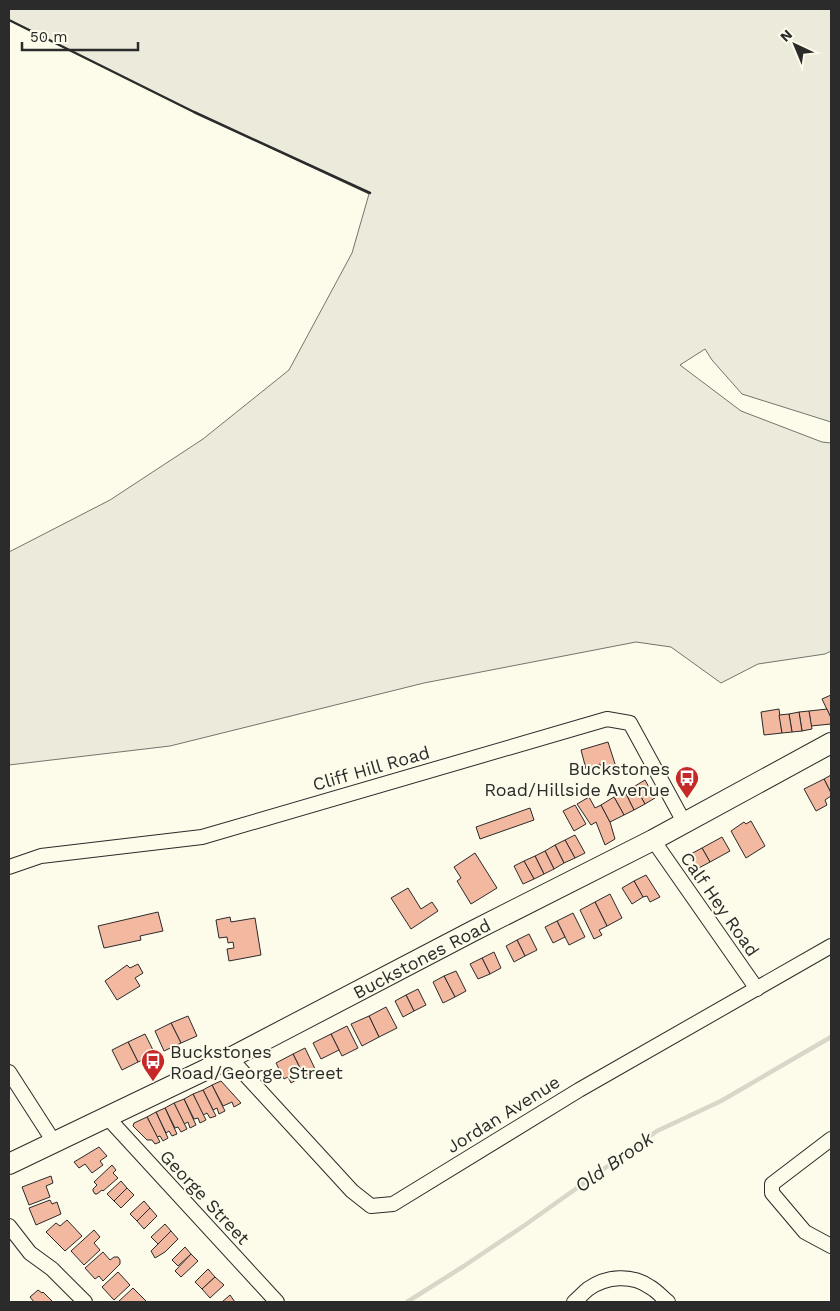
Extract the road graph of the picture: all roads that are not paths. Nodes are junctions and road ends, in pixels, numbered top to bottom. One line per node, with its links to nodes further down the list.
1 (831, 744): 2 (main road, Buckstones Road)
2 (684, 822): 3 (main road, Buckstones Road); 4 (street, Cliff Hill Road)
3 (653, 840): 6 (street, Calf Hey Road); 7 (main road, Buckstones Road)
4 (9, 867)
5 (831, 946): 6 (street, Jordan Avenue)
6 (757, 989): 7 (street, Jordan Avenue)
7 (230, 1058): 9 (main road, Buckstones Road)
8 (9, 1072): 11 (street)
9 (107, 1116): 11 (main road, Buckstones Road); 16 (street, George Street)
10 (831, 1139): 14 (street)
11 (54, 1142): 12 (main road, Buckstones Road)
12 (9, 1164)
13 (9, 1226): 15 (street)
14 (831, 1246)
15 (85, 1302)
16 (277, 1302)
17 (574, 1302): 18 (street)
18 (668, 1302)

